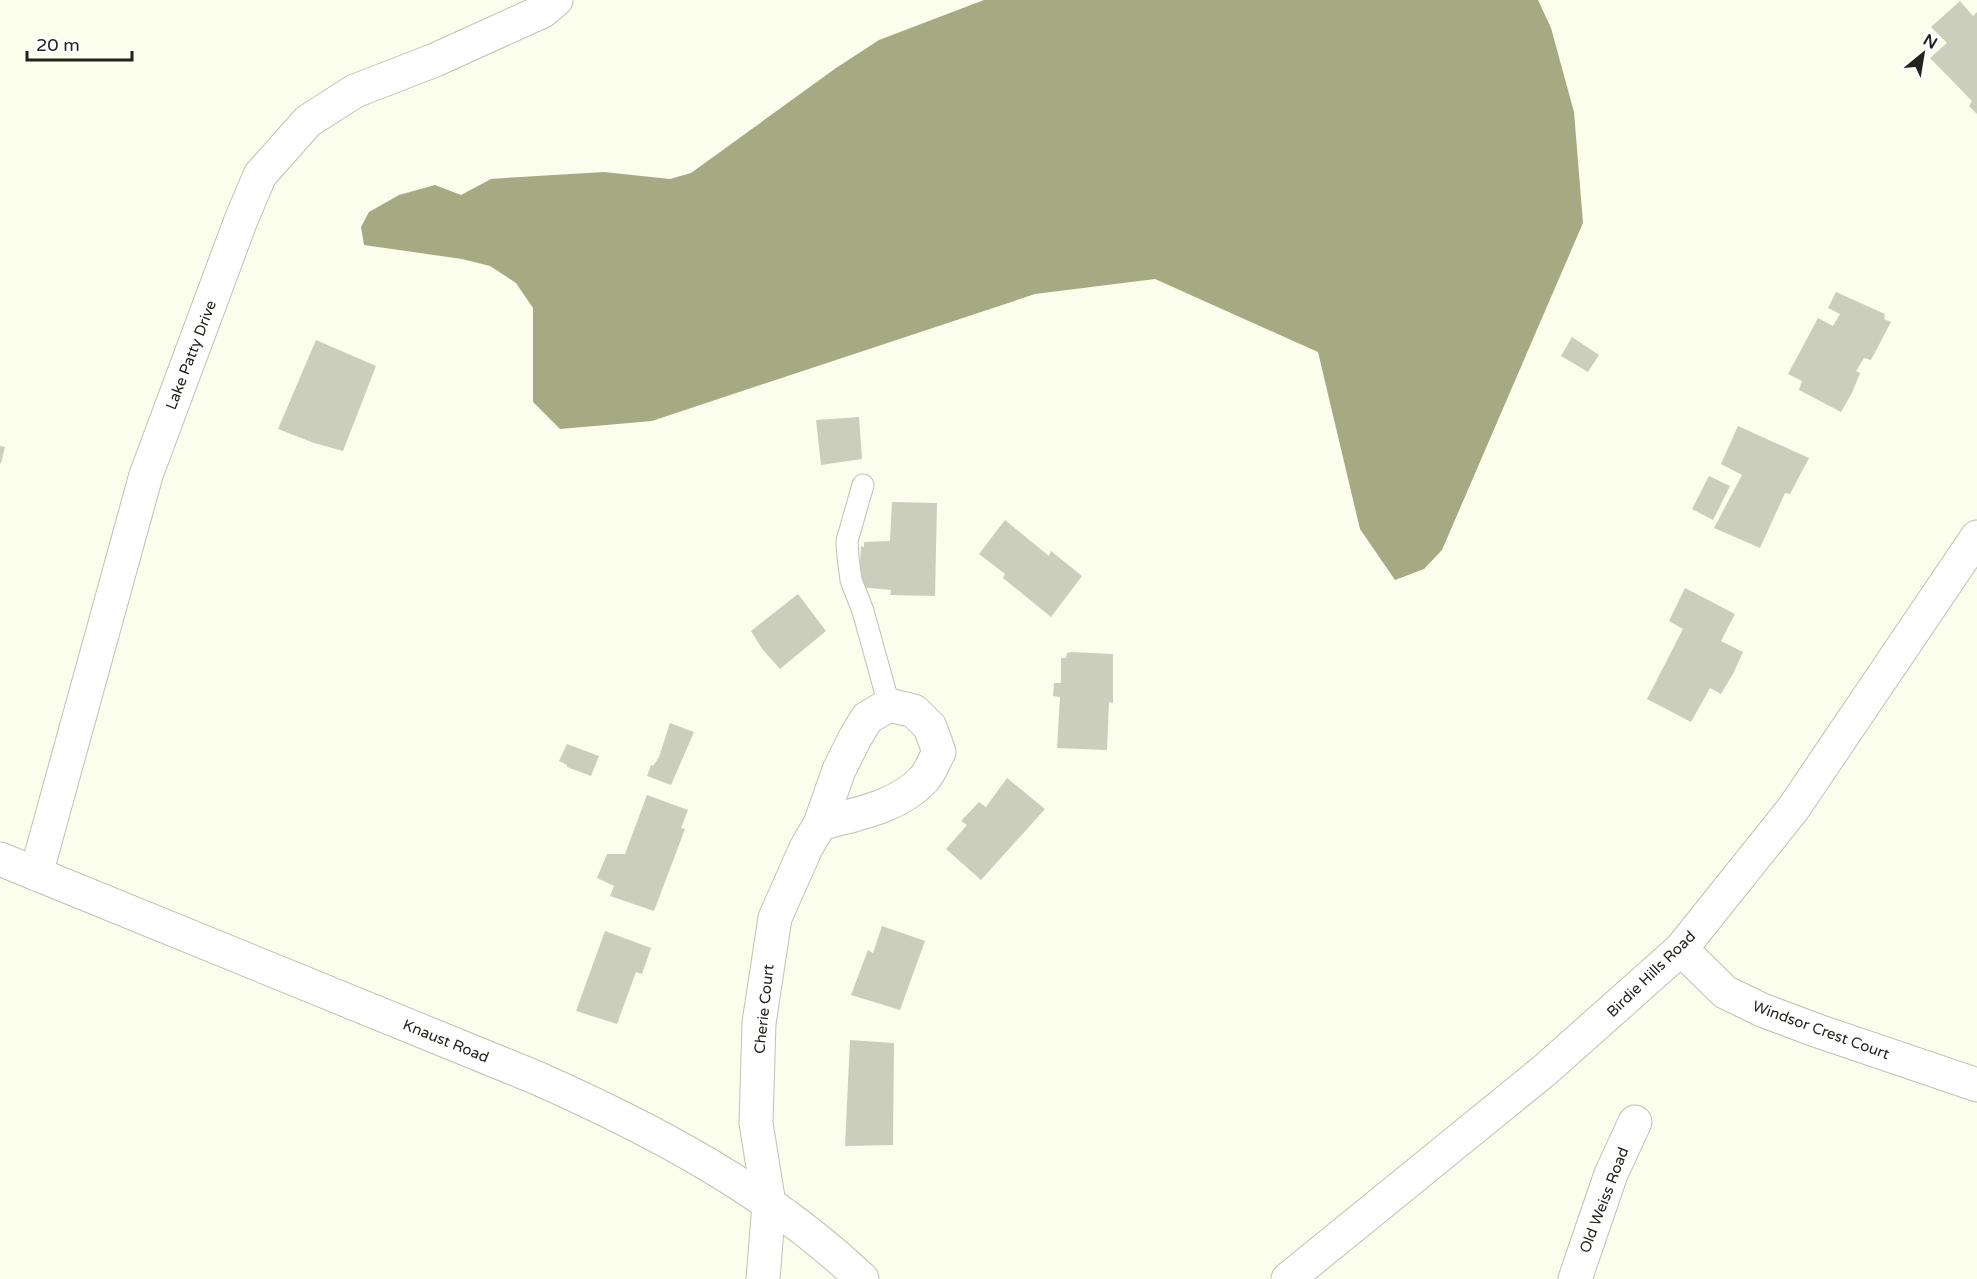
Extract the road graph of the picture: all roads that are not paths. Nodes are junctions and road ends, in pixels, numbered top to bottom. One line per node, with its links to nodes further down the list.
1 (556, 0): 7 (street, Lake Patty Drive)
2 (863, 485): 4 (lane)
3 (1977, 537): 8 (street, Birdie Hills Road)
4 (889, 705): 5 (street, Cherie Court); 5 (street)
5 (820, 824): 11 (street, Cherie Court)
6 (0, 859): 7 (street, Knaust Road)
7 (36, 874): 11 (street, Knaust Road)
8 (1681, 950): 9 (street, Windsor Crest Court); 14 (street, Birdie Hills Road)
9 (1977, 1085)
10 (1635, 1122): 15 (street, Old Weiss Road)
11 (769, 1204): 12 (street, Cherie Court); 13 (street, Knaust Road)
12 (763, 1279)
13 (862, 1279)
14 (1288, 1279)
15 (1575, 1279)

